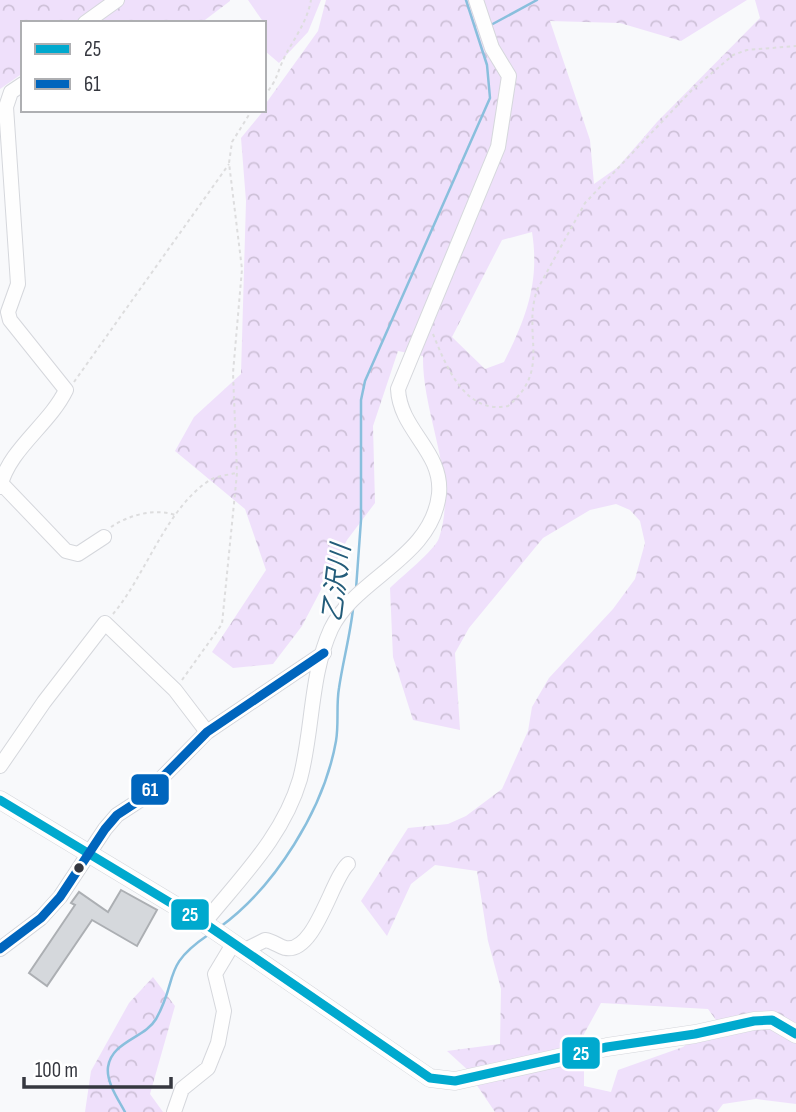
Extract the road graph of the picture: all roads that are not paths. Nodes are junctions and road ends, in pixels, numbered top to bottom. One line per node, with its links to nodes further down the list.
1 (117, 0): 3 (street)
2 (476, 0): 7 (street)
3 (88, 21)
4 (21, 85): 5 (street)
5 (0, 484): 6 (street)
6 (104, 537)
7 (324, 653): 8 (street); 13 (street)
8 (206, 732): 9 (street); 11 (street)
9 (0, 766)
10 (0, 800): 11 (main road)
11 (87, 855): 13 (main road); 15 (street)
12 (348, 864): 14 (street)
13 (204, 923): 14 (main road)
14 (238, 947): 16 (main road); 17 (street)
15 (0, 949)
16 (796, 1034)
17 (174, 1112)

